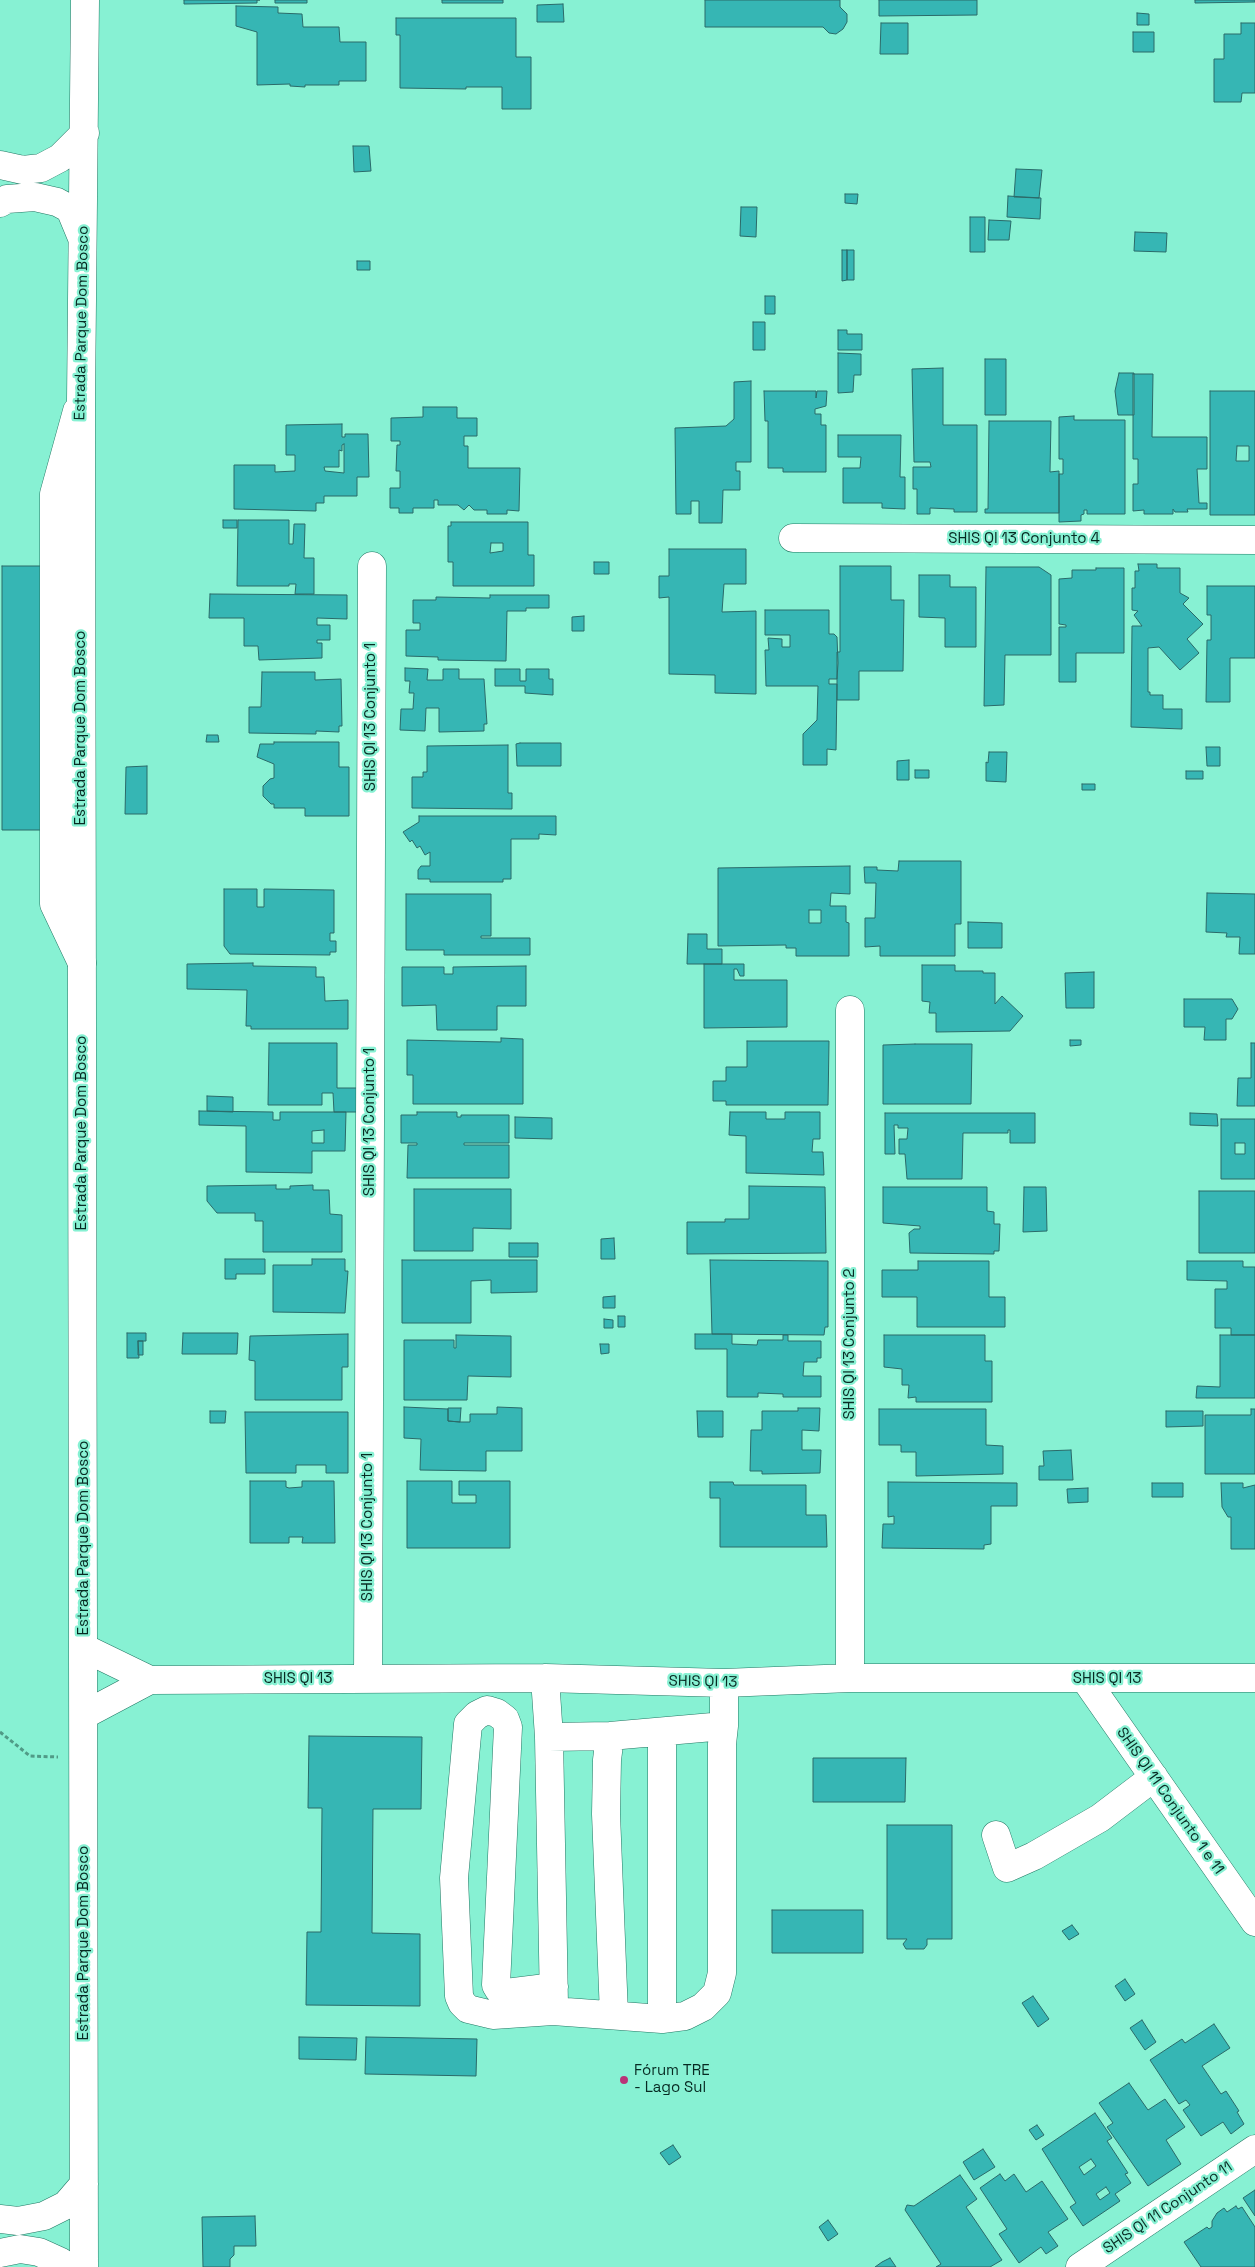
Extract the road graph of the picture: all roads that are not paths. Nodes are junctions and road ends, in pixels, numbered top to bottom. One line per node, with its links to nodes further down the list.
1 (85, 0): 2 (street, Estrada Parque Dom Bosco)
2 (85, 133): 3 (street); 5 (street, Estrada Parque Dom Bosco)
3 (0, 164)
4 (0, 203): 5 (street)
5 (83, 239): 10 (street, Estrada Parque Dom Bosco)
6 (793, 538): 7 (street, SHIS QI 13 Conjunto 4)
7 (1255, 540)
8 (372, 566): 14 (street, SHIS QI 13 Conjunto 1)
9 (850, 1010): 12 (street, SHIS QI 13 Conjunto 2)
10 (84, 1648): 16 (street, SHIS QI 13); 18 (street, Estrada Parque Dom Bosco)
11 (545, 1678): 14 (street, SHIS QI 13); 17 (street, SHIS QI 13); 22 (street)
12 (850, 1678): 15 (street, SHIS QI 13); 17 (street, SHIS QI 13)
13 (1255, 1678): 15 (street, SHIS QI 13)
14 (368, 1679): 16 (street, SHIS QI 13)
15 (1085, 1679): 23 (street, SHIS QI 11 Conjunto 1 e 11)
16 (150, 1680): 18 (street, SHIS QI 13)
17 (724, 1683): 19 (street)
18 (84, 1715): 30 (street, Estrada Parque Dom Bosco)
19 (724, 1726): 20 (street); 28 (street)
20 (662, 1732): 21 (street); 28 (street)
21 (610, 1736): 22 (street); 27 (street)
22 (549, 1737): 26 (street)
23 (1154, 1776): 24 (street); 25 (street, SHIS QI 11 Conjunto 1 e 11)
24 (996, 1835)
25 (1255, 1922)
26 (554, 1999): 26 (street); 27 (street)
27 (614, 2015): 28 (street)
28 (662, 2019)
29 (1255, 2149): 35 (street, SHIS QI 11 Conjunto 11)
30 (84, 2184): 31 (street); 34 (street, Estrada Parque Dom Bosco)
31 (0, 2219)
32 (0, 2253): 33 (street)
33 (65, 2267)
34 (84, 2267)
35 (1080, 2267)

